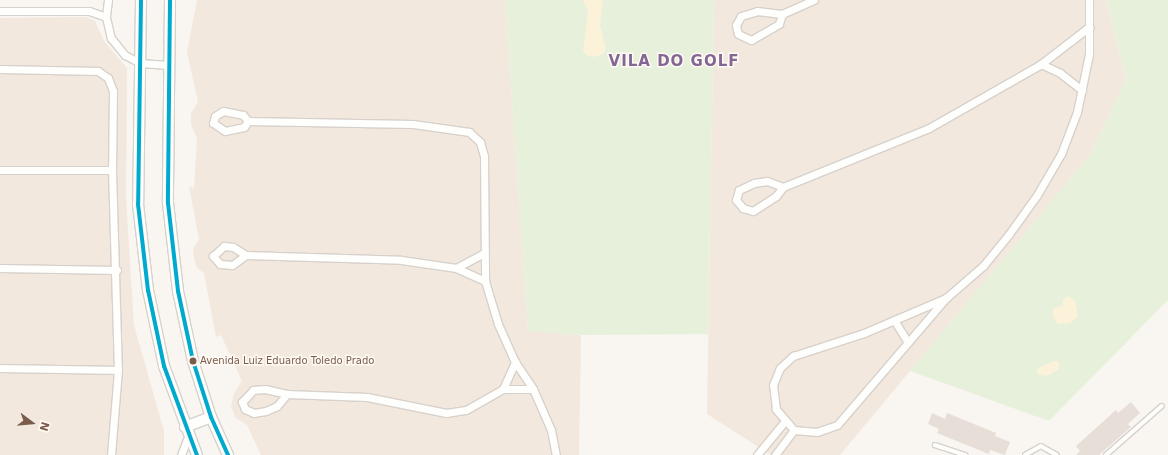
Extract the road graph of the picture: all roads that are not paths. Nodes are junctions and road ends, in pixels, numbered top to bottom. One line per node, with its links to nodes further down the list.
1 (108, 0): 8 (street)
2 (141, 0): 10 (main road)
3 (170, 0): 12 (main road)
4 (814, 0): 7 (street)
5 (1089, 0): 9 (street)
6 (0, 11): 8 (street)
7 (782, 14): 7 (street)
8 (106, 16): 10 (street)
9 (1089, 27): 11 (street); 14 (street)
10 (140, 63): 12 (street); 37 (main road)
11 (1041, 64): 14 (street); 18 (street)
12 (168, 65): 35 (main road)
13 (0, 69): 17 (street)
14 (1082, 90): 25 (street)
15 (248, 121): 19 (street)
16 (0, 170): 17 (street)
17 (112, 170): 23 (street)
18 (783, 187): 18 (street)
19 (482, 254): 22 (street); 24 (street)
20 (246, 256): 22 (street)
21 (0, 268): 23 (street)
22 (456, 268): 24 (street)
23 (117, 270): 30 (street)
24 (485, 281): 28 (street)
25 (946, 298): 26 (street); 27 (street)
26 (894, 320): 27 (street); 36 (street)
27 (908, 342): 38 (street)
28 (515, 362): 31 (street); 32 (street)
29 (0, 368): 30 (street)
30 (118, 370): 40 (street)
31 (503, 389): 32 (street); 33 (street)
32 (533, 389): 44 (street)
33 (287, 394): 33 (street)
34 (1162, 406): 50 (lane)
35 (211, 417): 37 (main road); 43 (main road)
36 (785, 421): 38 (street); 45 (street)
37 (187, 430): 41 (street); 42 (main road)
38 (794, 430): 46 (street)
39 (936, 445): 47 (lane)
40 (111, 455)
41 (181, 455)
42 (197, 455)
43 (228, 455)
44 (556, 455)
45 (757, 455)
46 (776, 455)
47 (965, 455)
48 (1024, 455): 49 (lane)
49 (1057, 455)
50 (1106, 455)

